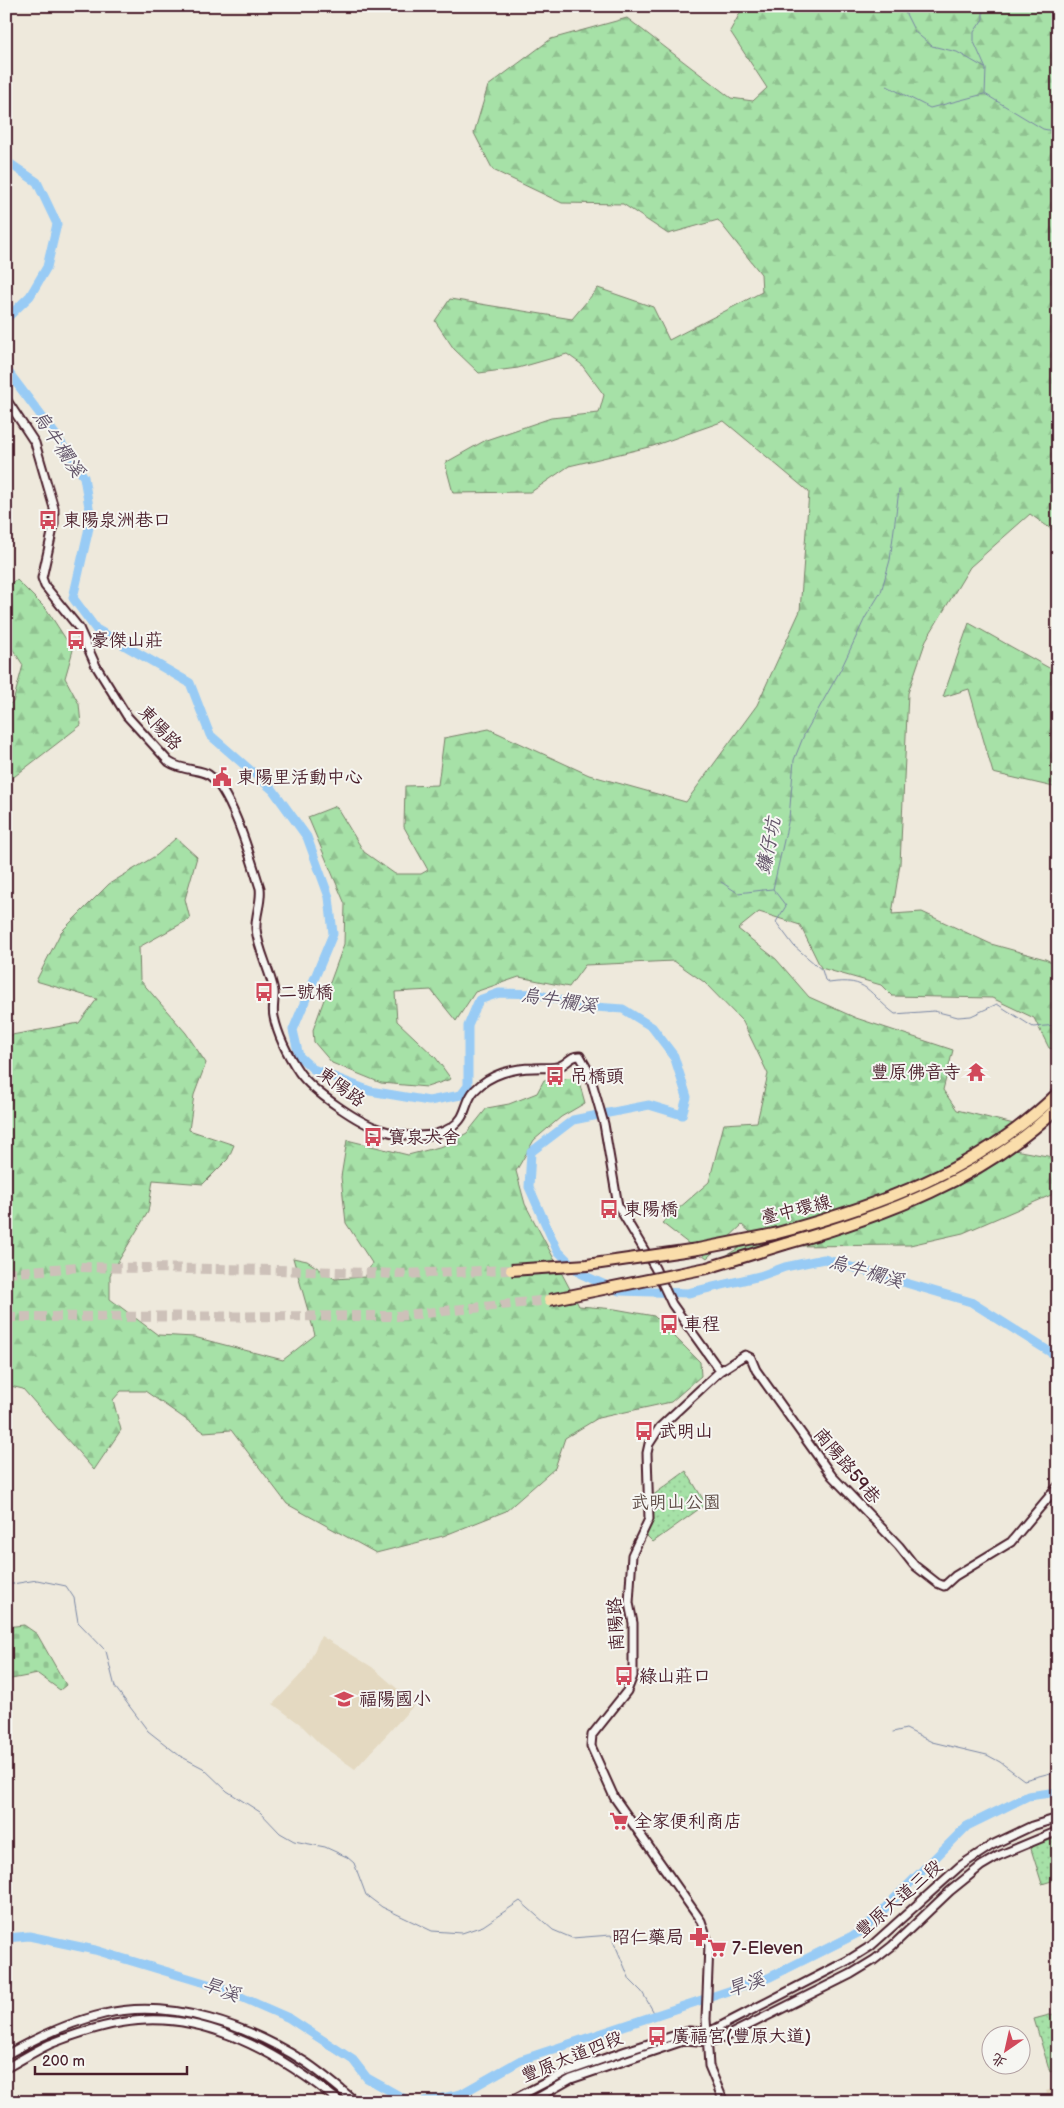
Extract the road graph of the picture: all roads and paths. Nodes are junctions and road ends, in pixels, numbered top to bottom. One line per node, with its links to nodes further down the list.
1 (6, 398): 7 (street, 東陽路)
2 (1058, 1093): 4 (highway, 臺中環線, bridge)
3 (1058, 1107): 5 (highway, 臺中環線, bridge)
4 (511, 1270)
5 (549, 1300)
6 (741, 1356): 7 (street, 南陽路); 8 (street, 南陽路59巷)
7 (720, 1371): 11 (street, 南陽路)
8 (1058, 1486)
9 (1058, 1818): 11 (street, 豐原大道三段)
10 (1058, 1831): 12 (street, 豐原大道三段)
11 (708, 2032): 12 (street); 17 (street, 豐原大道四段)
12 (708, 2042): 18 (street, 豐原大道四段); 19 (street)
13 (6, 2055): 16 (street)
14 (6, 2068): 15 (street)
15 (340, 2102)
16 (356, 2102)
17 (508, 2102)
18 (530, 2102)
19 (724, 2102)

